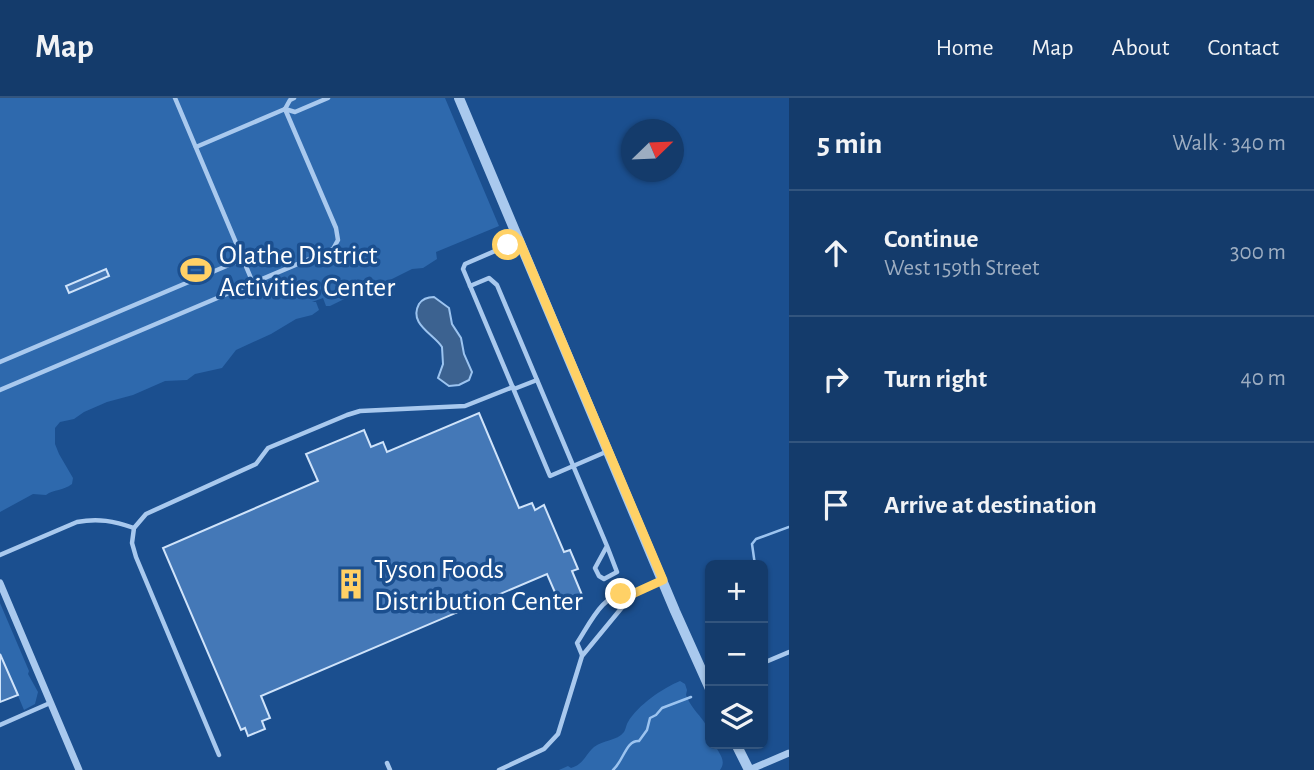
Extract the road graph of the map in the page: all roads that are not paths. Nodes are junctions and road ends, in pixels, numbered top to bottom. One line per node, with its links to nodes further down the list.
1 (175, 98): 7 (lane)
2 (294, 98): 6 (lane)
3 (328, 98): 5 (lane)
4 (459, 98): 8 (street)
5 (317, 100): 6 (lane)
6 (285, 110): 7 (lane); 10 (lane)
7 (196, 147): 9 (lane)
8 (519, 240): 11 (lane); 16 (street)
9 (243, 259): 10 (lane); 12 (lane)
10 (253, 283): 15 (lane)
11 (470, 286): 13 (lane); 14 (lane)
12 (0, 362)
13 (537, 380): 14 (lane); 17 (lane)
14 (514, 388): 17 (lane); 18 (lane)
15 (0, 390)
16 (608, 451): 17 (lane); 21 (street)
17 (573, 466): 19 (lane)
18 (134, 528): 20 (lane); 32 (lane)
19 (607, 546): 19 (lane)
20 (0, 555)
21 (663, 580): 23 (lane); 27 (street)
22 (0, 583): 28 (street)
23 (628, 596): 25 (lane); 25 (lane)
24 (789, 652): 26 (lane)
25 (582, 656): 36 (lane)
26 (768, 661)
27 (705, 675)
28 (50, 703): 29 (lane); 34 (street)
29 (0, 724)
30 (738, 749): 37 (street)
31 (789, 753): 37 (street)
32 (219, 755)
33 (387, 763): 35 (lane)
34 (79, 770)
35 (390, 770)
36 (499, 770)
37 (748, 770)

